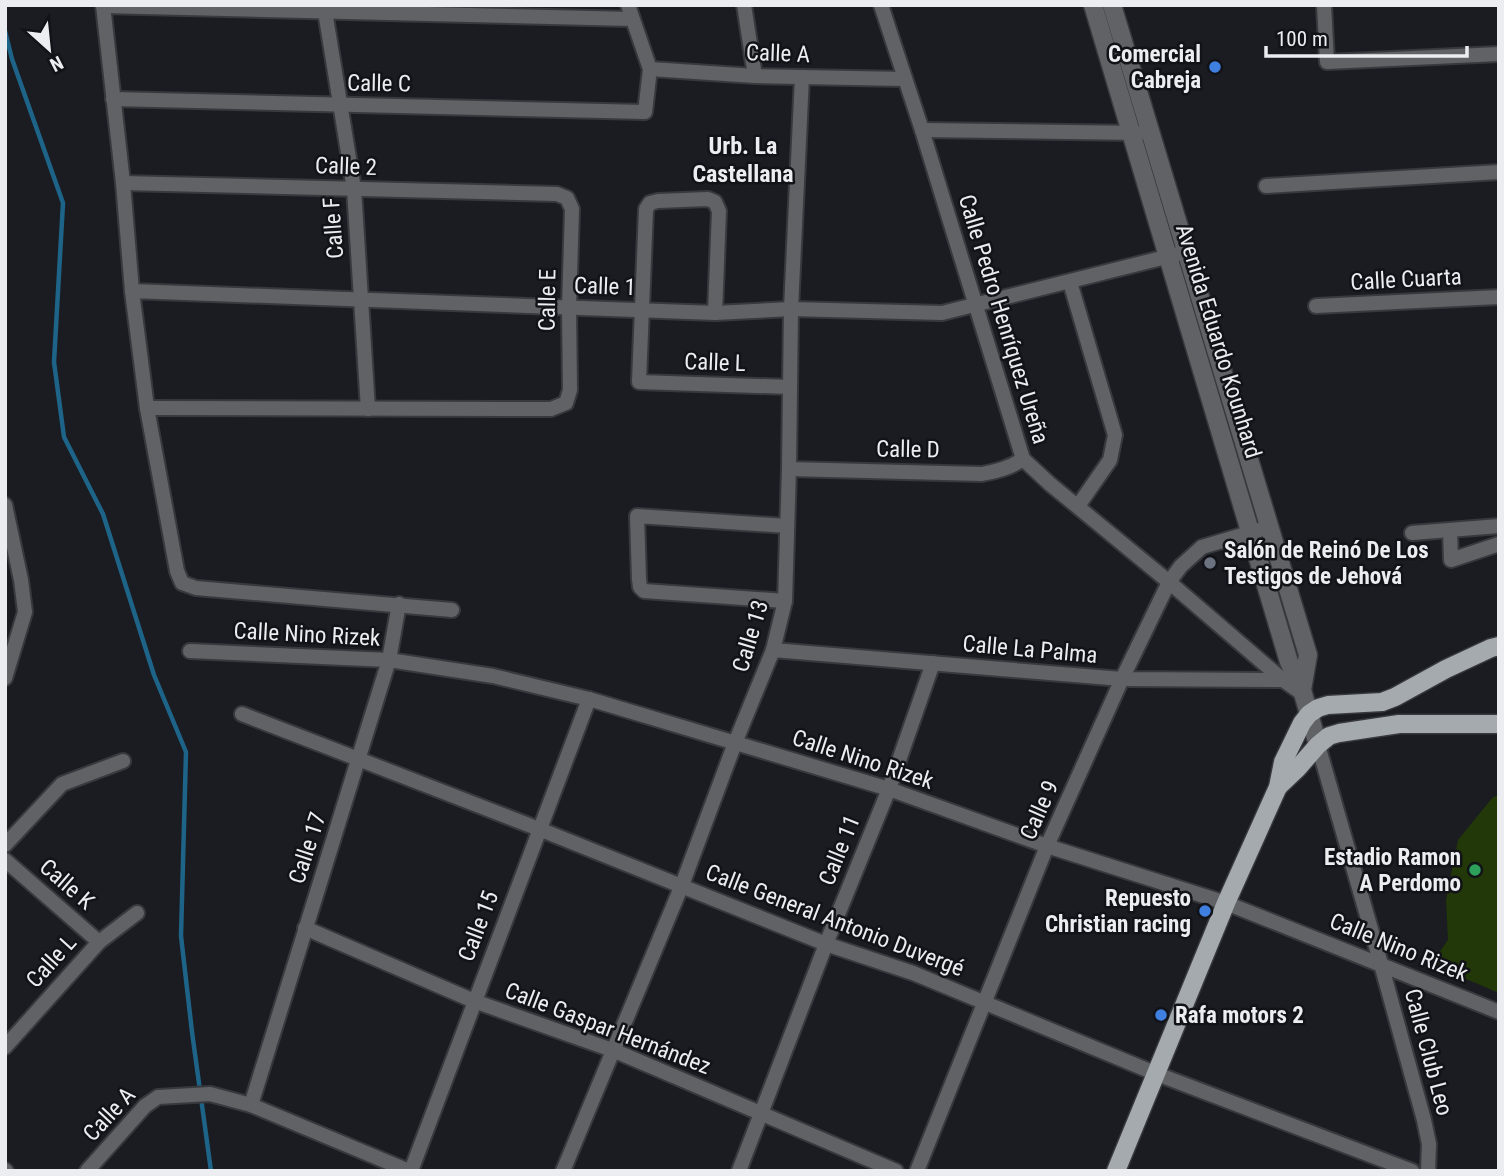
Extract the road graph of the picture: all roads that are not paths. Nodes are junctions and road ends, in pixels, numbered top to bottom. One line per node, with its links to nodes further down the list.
1 (744, 5): 11 (street)
2 (881, 5): 13 (street, Calle Pedro Henríquez Ureña)
3 (1093, 5): 17 (street, Avenida Eduardo Kounhard)
4 (1112, 5): 18 (street, Avenida Eduardo Kounhard)
5 (1324, 5): 9 (street)
6 (103, 6): 7 (street); 14 (street)
7 (324, 8): 8 (street); 15 (street, Calle F)
8 (630, 12): 10 (street)
9 (1499, 54)
10 (650, 69): 11 (street, Calle A); 15 (street, Calle C)
11 (755, 76): 12 (street, Calle A)
12 (802, 77): 13 (street, Calle A); 33 (street, Calle 13)
13 (904, 79): 16 (street, Calle Pedro Henríquez Ureña)
14 (113, 99): 15 (street, Calle C); 20 (street)
15 (340, 105): 22 (street, Calle F)
16 (922, 130): 17 (street); 30 (street, Calle Pedro Henríquez Ureña)
17 (1131, 133): 18 (street); 25 (street, Avenida Eduardo Kounhard)
18 (1151, 133): 24 (street, Avenida Eduardo Kounhard)
19 (1499, 172): 21 (street)
20 (123, 183): 22 (street, Calle 2); 27 (street)
21 (1266, 186)
22 (354, 189): 23 (street, Calle 2); 29 (street, Calle F)
23 (567, 198): 32 (street, Calle E)
24 (1186, 252): 25 (street, Calle 1); 45 (street, Avenida Eduardo Kounhard)
25 (1168, 257): 26 (street, Calle 1); 47 (street, Avenida Eduardo Kounhard)
26 (1070, 282): 30 (street, Calle 1); 42 (street)
27 (132, 291): 29 (street, Calle 1); 37 (street)
28 (1499, 297): 31 (street, Calle Cuarta)
29 (360, 299): 32 (street, Calle 1); 38 (street, Calle F)
30 (975, 306): 33 (street, Calle 1); 39 (street, Calle Pedro Henríquez Ureña)
31 (1316, 306)
32 (569, 308): 34 (street, Calle 1); 38 (street, Calle E)
33 (791, 309): 35 (street, Calle 1); 36 (street, Calle 13)
34 (641, 311): 35 (street, Calle 1); 35 (street); 36 (street, Calle L)
35 (715, 313)
36 (790, 387): 40 (street, Calle 13)
37 (147, 408): 38 (street); 52 (street)
38 (368, 409)
39 (1023, 459): 40 (street, Calle D); 42 (street, Calle Pedro Henríquez Ureña)
40 (789, 469): 43 (street, Calle 13)
41 (5, 505): 54 (street)
42 (1078, 506): 50 (street, Calle Pedro Henríquez Ureña)
43 (787, 526): 51 (street, Calle 13); 51 (street)
44 (1499, 526): 46 (street)
45 (1269, 527): 47 (street, Calle 9); 64 (street, Avenida Eduardo Kounhard)
46 (1450, 530): 48 (street); 49 (street)
47 (1250, 533): 50 (street, Calle 9); 64 (street, Avenida Eduardo Kounhard)
48 (1412, 533)
49 (1499, 544)
50 (1169, 582): 62 (street, Calle 9); 63 (street, Calle Pedro Henríquez Ureña)
51 (785, 601): 56 (street, Calle 13)
52 (399, 604): 53 (street); 59 (street, Calle 17)
53 (452, 610)
54 (11, 644): 58 (street)
55 (1499, 646): 65 (main road)
56 (773, 650): 60 (street, Calle La Palma); 71 (street, Calle 13)
57 (190, 651): 59 (street, Calle Nino Rizek)
58 (8, 660): 61 (street)
59 (389, 660): 66 (street, Calle Nino Rizek); 73 (street, Calle 17)
60 (933, 663): 62 (street, Calle La Palma); 76 (street, Calle 11)
61 (5, 678)
62 (1122, 679): 63 (street, Calle La Palma); 79 (street, Calle 9)
63 (1283, 680): 64 (street, Calle Pedro Henríquez Ureña)
64 (1302, 692): 68 (street, Avenida Eduardo Kounhard)
65 (1395, 697): 68 (main road); 69 (main road)
66 (589, 699): 71 (street, Calle Nino Rizek); 77 (street, Calle 15)
67 (242, 714): 73 (street, Calle General Antonio Duvergé)
68 (1309, 715): 72 (street, Avenida Eduardo Kounhard); 75 (main road)
69 (1399, 724): 70 (main road); 72 (main road)
70 (1496, 726)
71 (735, 743): 76 (street, Calle Nino Rizek); 81 (street, Calle 13)
72 (1318, 745): 75 (main road); 87 (street, Calle Club Leo)
73 (359, 760): 77 (street, Calle General Antonio Duvergé); 84 (street, Calle 17)
74 (123, 761): 78 (street)
75 (1278, 787): 82 (main road)
76 (889, 789): 79 (street, Calle Nino Rizek); 86 (street, Calle 11)
77 (539, 829): 81 (street, Calle General Antonio Duvergé); 88 (street, Calle 15)
78 (5, 845)
79 (1047, 846): 82 (street, Calle Nino Rizek); 89 (street, Calle 9)
80 (5, 860): 85 (street, Calle K)
81 (682, 885): 86 (street, Calle General Antonio Duvergé); 92 (street, Calle 13)
82 (1226, 903): 87 (street, Calle Nino Rizek); 93 (main road)
83 (137, 913): 85 (street, Calle L)
84 (305, 928): 88 (street, Calle Gaspar Hernández); 94 (street, Calle 17)
85 (99, 942): 91 (street, Calle L)
86 (826, 944): 89 (street, Calle General Antonio Duvergé); 95 (street, Calle 11)
87 (1381, 964): 90 (street, Calle Nino Rizek); 104 (street, Calle Club Leo)
88 (474, 1001): 92 (street, Calle Gaspar Hernández); 97 (street, Calle 15)
89 (984, 1003): 93 (street, Calle General Antonio Duvergé); 101 (street, Calle 9)
90 (1499, 1012)
91 (5, 1047)
92 (614, 1051): 95 (street, Calle Gaspar Hernández); 98 (street, Calle 13)
93 (1157, 1074): 102 (main road); 103 (street, Calle General Antonio Duvergé)
94 (251, 1105): 96 (street, Calle A); 97 (street, Calle A)
95 (762, 1114): 99 (street, Calle 11); 100 (street, Calle Gaspar Hernández)
96 (87, 1171)
97 (410, 1171)
98 (563, 1171)
99 (739, 1171)
100 (896, 1171)
101 (917, 1171)
102 (1116, 1171)
103 (1412, 1171)
104 (1428, 1171)

